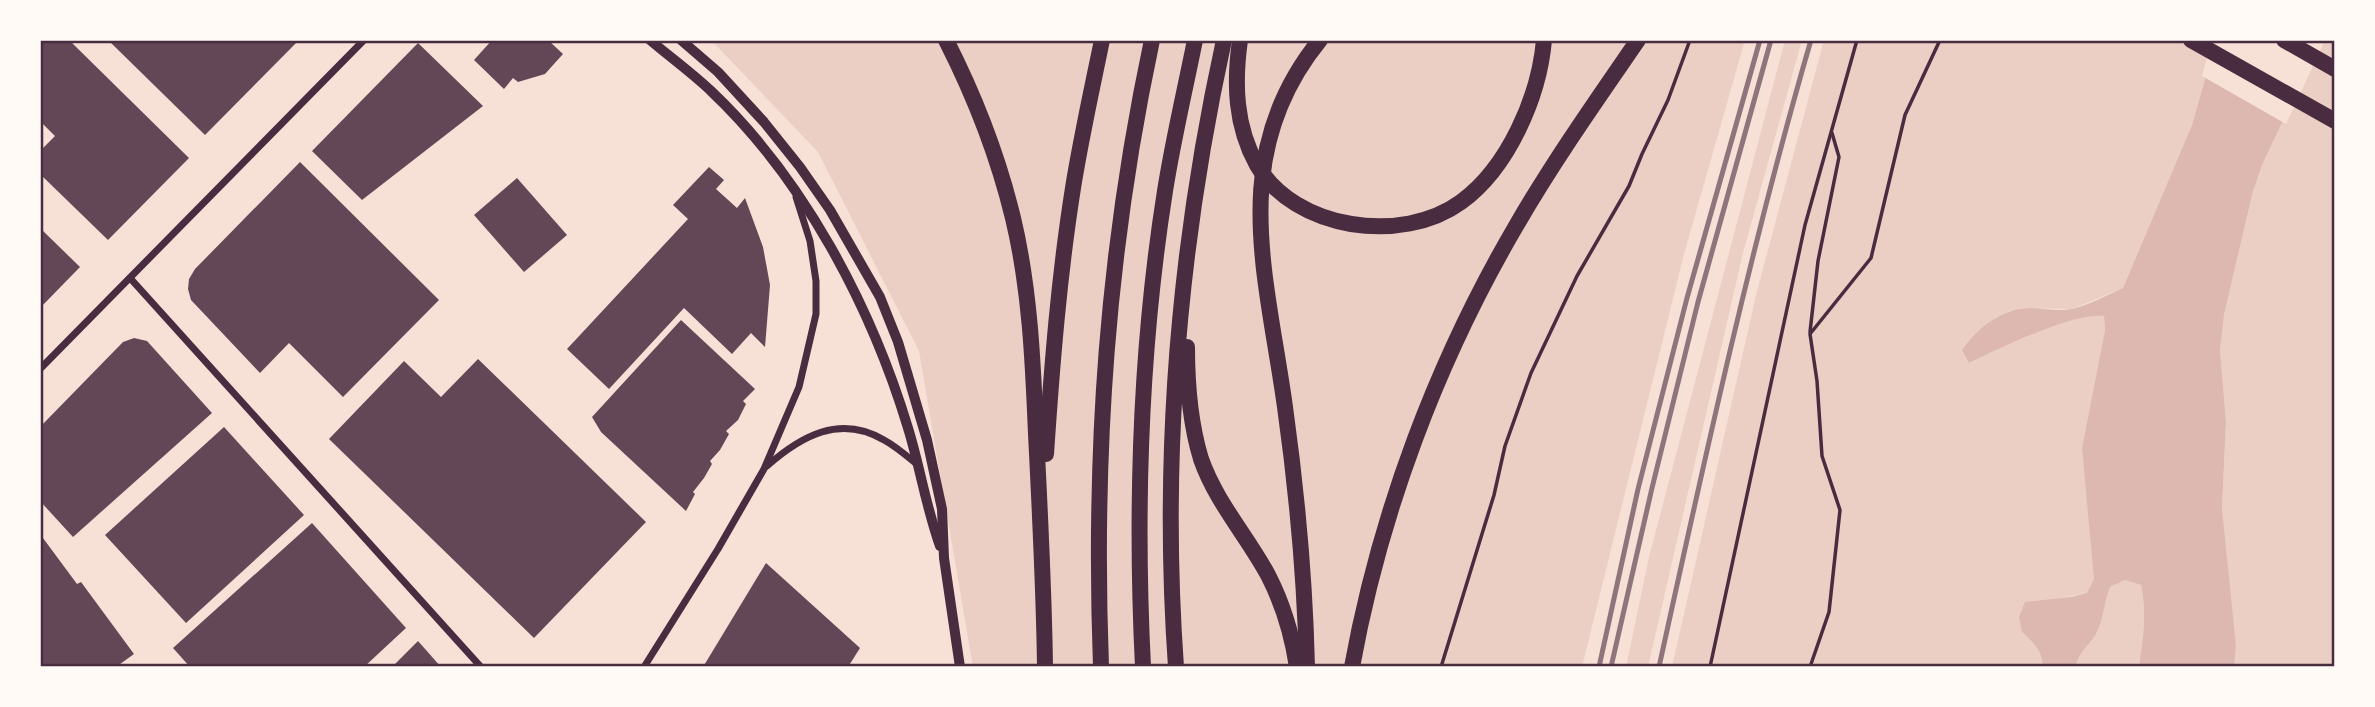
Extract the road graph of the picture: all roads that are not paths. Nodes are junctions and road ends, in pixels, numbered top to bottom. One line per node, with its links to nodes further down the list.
1 (365, 40): 19 (street)
2 (650, 40): 17 (street)
3 (681, 40): 23 (street)
4 (946, 40): 24 (highway)
5 (1101, 40): 24 (highway)
6 (1152, 40): 29 (highway)
7 (1195, 40): 30 (highway)
8 (1224, 40): 18 (highway)
9 (1240, 40): 11 (highway)
10 (1320, 40): 33 (highway)
11 (1544, 40)
12 (1638, 40): 34 (highway)
13 (2191, 40): 16 (highway)
14 (2284, 40): 15 (highway)
15 (2335, 69)
16 (2335, 121)
17 (793, 190): 21 (street); 22 (street)
18 (1187, 257): 31 (highway); 32 (highway)
19 (130, 278): 20 (street); 25 (street)
20 (40, 369)
21 (919, 466): 22 (street); 23 (street)
22 (764, 469): 26 (street)
23 (944, 558): 27 (street)
24 (1044, 579): 28 (highway)
25 (481, 667)
26 (644, 667)
27 (960, 667)
28 (1045, 667)
29 (1101, 667)
30 (1143, 667)
31 (1176, 667)
32 (1297, 667)
33 (1307, 667)
34 (1352, 667)

